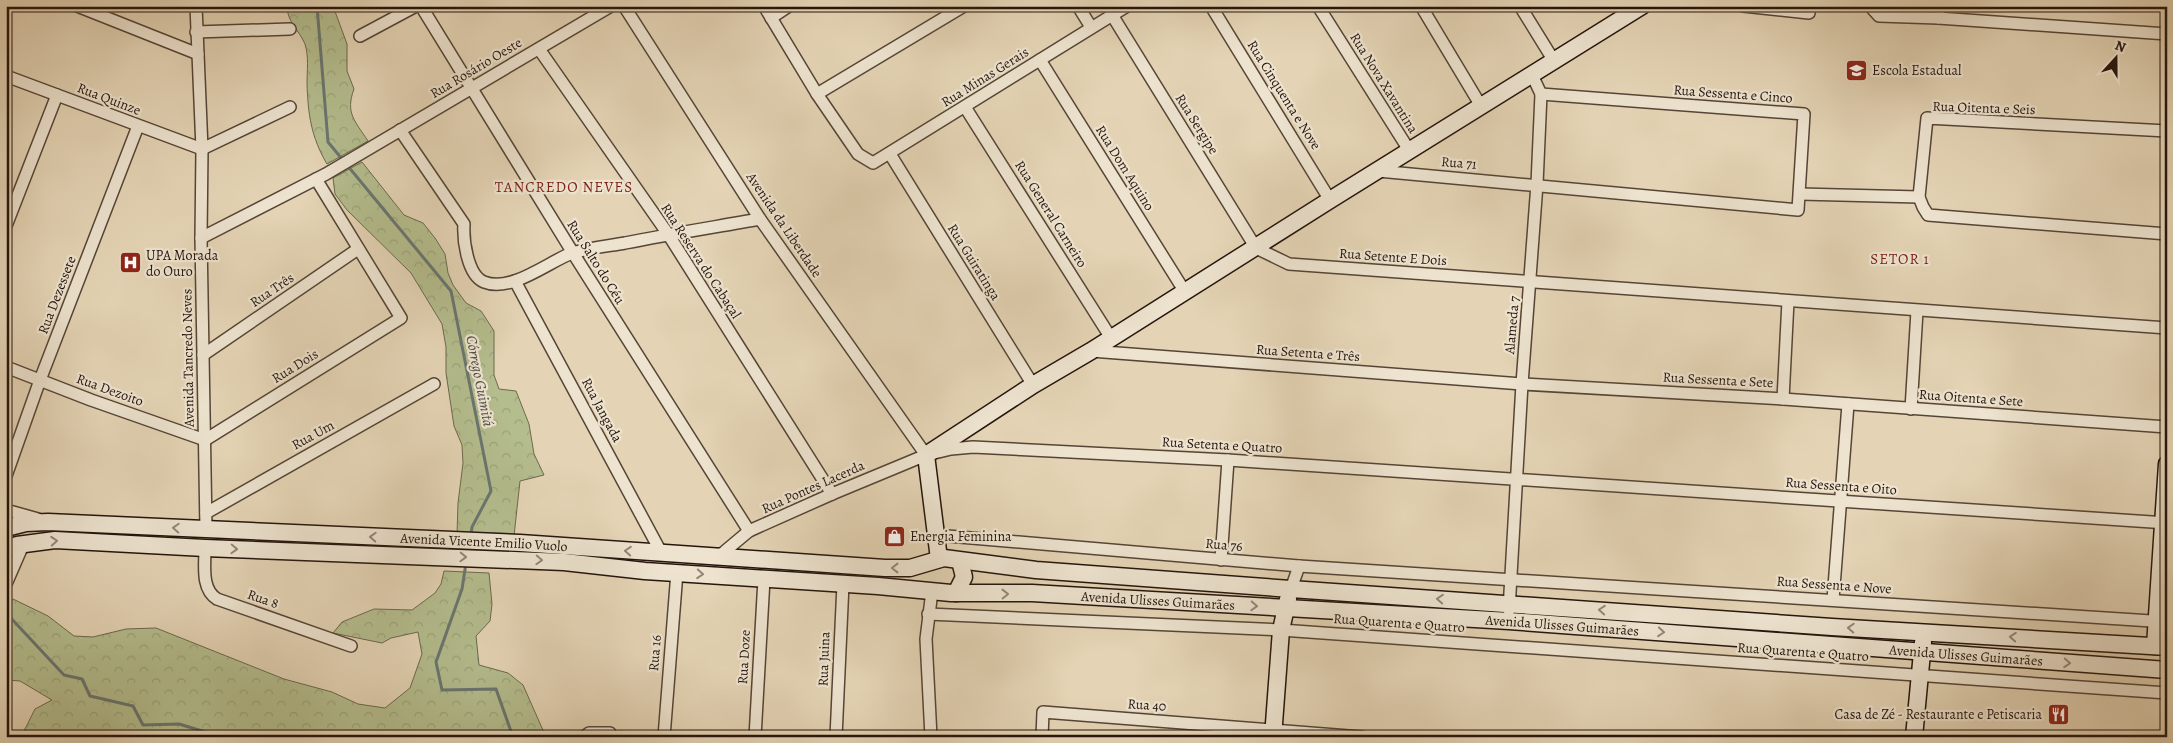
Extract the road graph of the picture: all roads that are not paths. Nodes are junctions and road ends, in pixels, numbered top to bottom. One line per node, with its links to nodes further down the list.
1 (77, 6): 29 (street)
2 (196, 6): 25 (street, Avenida Tancredo Neves)
3 (416, 6): 27 (street)
4 (421, 6): 34 (street, Rua Salto do Céu)
5 (611, 6): 28 (street, Rua Rosário Oeste)
6 (624, 6): 53 (street, Avenida da Liberdade)
7 (764, 6): 22 (street)
8 (789, 6): 22 (street)
9 (964, 6): 35 (street)
10 (1078, 6): 23 (street)
11 (1127, 6): 21 (street, Rua Minas Gerais)
12 (1211, 6): 52 (street, Rua Cinquenta e Nove)
13 (1318, 6): 45 (street, Rua Nova Xavantina)
14 (1421, 6): 38 (street)
15 (1520, 6): 31 (street)
16 (1743, 6): 17 (street)
17 (1810, 6)
18 (1870, 6): 20 (street)
19 (1633, 9): 31 (main road)
20 (1938, 12): 26 (street)
21 (1112, 15): 23 (street, Rua Minas Gerais); 58 (street, Rua Sergipe)
22 (771, 18): 35 (street)
23 (1091, 27): 30 (street, Rua Minas Gerais)
24 (290, 29): 25 (street)
25 (196, 32): 29 (street, Avenida Tancredo Neves)
26 (2167, 34)
27 (360, 36)
28 (539, 49): 34 (street, Rua Rosário Oeste); 55 (street, Rua Reserva do Cabaçal)
29 (198, 54): 44 (street, Avenida Tancredo Neves)
30 (1040, 60): 40 (street, Rua Minas Gerais); 63 (street, Rua Dom Aquino)
31 (1554, 61): 32 (main road)
32 (1532, 75): 36 (street, Alameda 7); 38 (main road)
33 (6, 76): 37 (street, Rua Quinze)
34 (472, 89): 42 (street, Rua Rosário Oeste); 60 (street, Rua Salto do Céu)
35 (817, 94): 46 (street, Rua Minas Gerais)
36 (1541, 94): 49 (street, Alameda 7); 50 (street, Rua Sessenta e Cinco)
37 (57, 95): 41 (street, Rua Quinze); 54 (street)
38 (1481, 106): 45 (main road)
39 (290, 107): 44 (street)
40 (965, 107): 46 (street, Rua Minas Gerais); 67 (street, Rua General Carneiro)
41 (138, 126): 44 (street, Rua Quinze); 71 (street, Rua Dezessete)
42 (400, 130): 48 (street, Rua Rosário Oeste); 61 (street)
43 (2167, 131): 51 (street, Rua Oitenta e Seis)
44 (202, 149): 57 (street, Avenida Tancredo Neves)
45 (1409, 150): 47 (main road)
46 (890, 154): 74 (street, Rua Guiratinga)
47 (1378, 171): 49 (street, Rua 71); 52 (main road)
48 (321, 176): 57 (street); 59 (street)
49 (1537, 184): 50 (street); 62 (street, Alameda 7)
50 (1800, 194): 51 (street)
51 (1920, 197): 56 (street)
52 (1330, 200): 58 (main road)
53 (760, 219): 55 (street); 80 (street, Avenida da Liberdade)
54 (6, 226)
55 (668, 234): 60 (street); 85 (street, Rua Reserva do Cabaçal)
56 (2167, 234)
57 (201, 238): 69 (street, Avenida Tancredo Neves)
58 (1256, 248): 62 (street, Rua Setente E Dois); 63 (main road)
59 (358, 249): 69 (street, Rua Três); 79 (street, Rua Dois)
60 (573, 253): 61 (street); 93 (street, Rua Salto do Céu)
61 (515, 281): 100 (street, Rua Jangada)
62 (1531, 282): 64 (street); 73 (street, Alameda 7)
63 (1185, 292): 67 (main road)
64 (1788, 301): 65 (street); 75 (street)
65 (1917, 311): 66 (street); 77 (street, Rua Oitenta e Sete)
66 (2167, 328)
67 (1111, 338): 68 (main road)
68 (1092, 351): 73 (street, Rua Setenta e Três); 74 (main road)
69 (203, 355): 79 (street, Avenida Tancredo Neves)
70 (6, 366): 71 (street, Rua Dezoito)
71 (40, 380): 79 (street, Rua Dezoito); 83 (street, Rua Dezessete)
72 (434, 384): 88 (street, Rua Um)
73 (1522, 384): 75 (street, Rua Sessenta e Sete); 84 (street, Alameda 7)
74 (1033, 385): 80 (main road)
75 (1783, 399): 76 (street, Rua Sessenta e Sete)
76 (1848, 404): 77 (street, Rua Sessenta e Sete); 86 (street)
77 (1912, 409): 78 (street, Rua Oitenta e Sete)
78 (2167, 427)
79 (205, 440): 88 (street, Avenida Tancredo Neves)
80 (926, 455): 81 (street, Rua Setenta e Quatro); 85 (street, Rua Pontes Lacerda); 94 (main road)
81 (1228, 460): 84 (street, Rua Setenta e Quatro); 102 (street)
82 (2167, 464): 90 (main road)
83 (6, 476)
84 (1517, 480): 86 (street, Rua Sessenta e Oito); 108 (street, Alameda 7)
85 (832, 494): 93 (street, Rua Pontes Lacerda)
86 (1840, 501): 90 (street, Rua Sessenta e Oito); 114 (street)
87 (6, 510): 89 (street)
88 (206, 513): 92 (street, Avenida Tancredo Neves)
89 (48, 522): 91 (main road, Avenida Vicente Emilio Vuolo); 92 (main road, Avenida Vicente Emilio Vuolo, one-way to 89)
90 (2165, 523): 118 (main road)
91 (6, 528)
92 (206, 529): 97 (main road, Avenida Vicente Emilio Vuolo, one-way to 92)
93 (749, 531): 101 (street, Rua Pontes Lacerda)
94 (936, 535): 102 (street, Rua 76); 103 (main road)
95 (23, 544): 96 (main road, Avenida Vicente Emilio Vuolo, one-way to 96); 98 (main road, Avenida Vicente Emilio Vuolo); 109 (street)
96 (205, 548): 97 (main road, Avenida Vicente Emilio Vuolo, one-way to 97); 122 (street, Rua 8)
97 (438, 548): 99 (main road, Avenida Vicente Emilio Vuolo)
98 (6, 549)
99 (491, 550): 100 (main road, Avenida Vicente Emilio Vuolo, one-way to 99); 106 (main road, Avenida Vicente Emilio Vuolo, one-way to 106)
100 (662, 554): 101 (main road, Avenida Vicente Emilio Vuolo)
101 (718, 557): 103 (main road, Avenida Vicente Emilio Vuolo, one-way to 101)
102 (1221, 560): 105 (street, Rua 76)
103 (935, 561): 104 (main road, Avenida Vicente Emilio Vuolo); 112 (main road)
104 (960, 561): 111 (main road, Avenida Ulisses Guimarães); 113 (main road)
105 (1299, 566): 108 (street, Rua 76); 111 (street)
106 (677, 572): 107 (main road, Avenida Vicente Emilio Vuolo, one-way to 107); 131 (street, Rua 16)
107 (764, 579): 110 (main road, Avenida Vicente Emilio Vuolo); 132 (street, Rua Doze)
108 (1511, 579): 114 (street, Rua Sessenta e Nove); 115 (street, Alameda 7)
109 (6, 584)
110 (842, 584): 112 (main road, Avenida Vicente Emilio Vuolo); 133 (street, Rua Juina)
111 (1291, 589): 115 (main road, Avenida Ulisses Guimarães, one-way to 111); 116 (main road)
112 (932, 591): 113 (main road, Avenida Vicente Emilio Vuolo); 117 (street)
113 (956, 593): 116 (main road, Avenida Ulisses Guimarães, one-way to 116)
114 (1833, 600): 118 (street, Rua Sessenta e Nove)
115 (1510, 604): 119 (street, Alameda 7); 121 (main road, Avenida Ulisses Guimarães, one-way to 115)
116 (1285, 608): 119 (main road, Avenida Ulisses Guimarães); 120 (main road)
117 (928, 614): 120 (street, Rua Quarenta e Quatro); 134 (street)
118 (2161, 621): 123 (main road)
119 (1509, 622): 124 (main road, Avenida Ulisses Guimarães, one-way to 124)
120 (1281, 630): 126 (street, Rua Quarenta e Quatro); 129 (main road)
121 (1924, 632): 123 (main road, Avenida Ulisses Guimarães, one-way to 121); 124 (main road)
122 (351, 646)
123 (2161, 646)
124 (1922, 652): 125 (main road, Avenida Ulisses Guimarães, one-way to 125); 126 (main road)
125 (2167, 670)
126 (1919, 675): 127 (street, Rua Quarenta e Quatro); 137 (main road)
127 (2167, 693)
128 (610, 733): 130 (street)
129 (1273, 733): 135 (street, Rua 40); 136 (street)
130 (584, 737)
131 (664, 737)
132 (755, 737)
133 (836, 737)
134 (931, 737)
135 (1042, 737)
136 (1362, 737)
137 (1914, 737)

